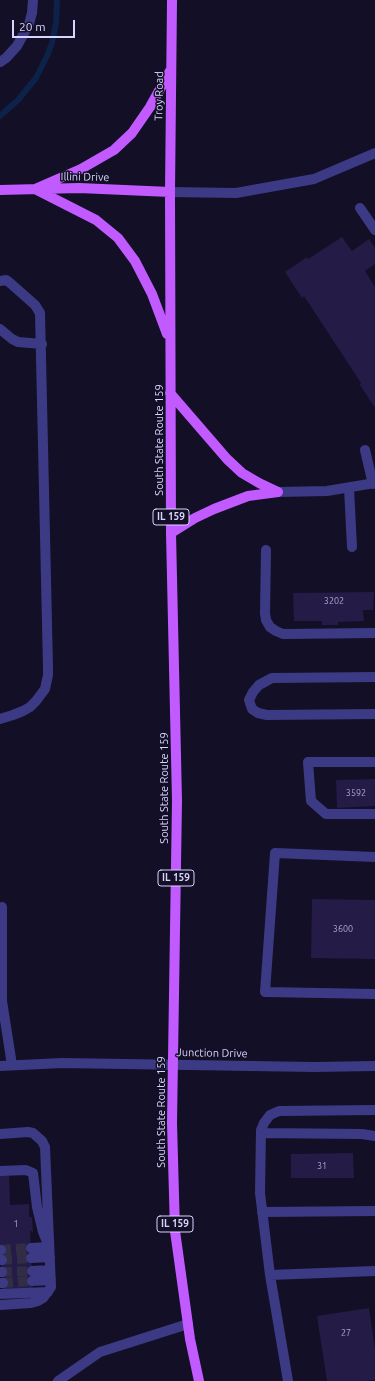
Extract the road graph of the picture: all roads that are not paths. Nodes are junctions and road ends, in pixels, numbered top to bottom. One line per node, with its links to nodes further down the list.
1 (33, 0): 3 (street)
2 (172, 0): 4 (main road, Troy Road)
3 (0, 62)
4 (171, 69): 6 (main road); 8 (main road, Troy Road)
5 (375, 153): 8 (street)
6 (35, 189): 7 (main road, Illini Drive); 8 (main road, Illini Drive); 13 (main road)
7 (0, 190)
8 (170, 192): 13 (main road, South State Route 159 / IL 159)
9 (360, 208): 10 (street)
10 (375, 230)
11 (0, 281): 14 (street)
12 (0, 329): 14 (street)
13 (170, 342): 15 (main road, South State Route 159 / IL 159)
14 (42, 344): 26 (street)
15 (170, 393): 19 (main road); 20 (main road, South State Route 159 / IL 159)
16 (365, 450): 17 (street)
17 (374, 484): 18 (street)
18 (349, 488): 19 (street); 21 (street)
19 (278, 492): 20 (main road)
20 (171, 533): 34 (main road, South State Route 159 / IL 159)
21 (352, 547)
22 (266, 550): 23 (street)
23 (375, 633)
24 (375, 677): 25 (street)
25 (375, 714)
26 (0, 718)
27 (375, 762): 28 (street)
28 (375, 814)
29 (375, 857): 31 (street)
30 (2, 907): 32 (street)
31 (375, 994)
32 (1, 1001): 33 (street)
33 (12, 1065): 34 (street, Junction Drive); 35 (street, Junction Drive)
34 (172, 1065): 36 (street, Junction Drive); 53 (main road, South State Route 159 / IL 159)
35 (0, 1066)
36 (375, 1066)
37 (375, 1110): 38 (street)
38 (261, 1133): 40 (street); 43 (street)
39 (0, 1134): 44 (street)
40 (375, 1136)
41 (0, 1171): 44 (street)
42 (375, 1211): 43 (street)
43 (262, 1212): 49 (street)
44 (50, 1252): 45 (street); 47 (street)
45 (31, 1253)
46 (375, 1271): 49 (street)
47 (51, 1275): 48 (street); 50 (street)
48 (32, 1276)
49 (270, 1276): 56 (street)
50 (48, 1292): 51 (street); 52 (street)
51 (0, 1294)
52 (0, 1305)
53 (188, 1324): 54 (street); 55 (main road, South State Route 159 / IL 159)
54 (58, 1381)
55 (199, 1381)
56 (288, 1381)

